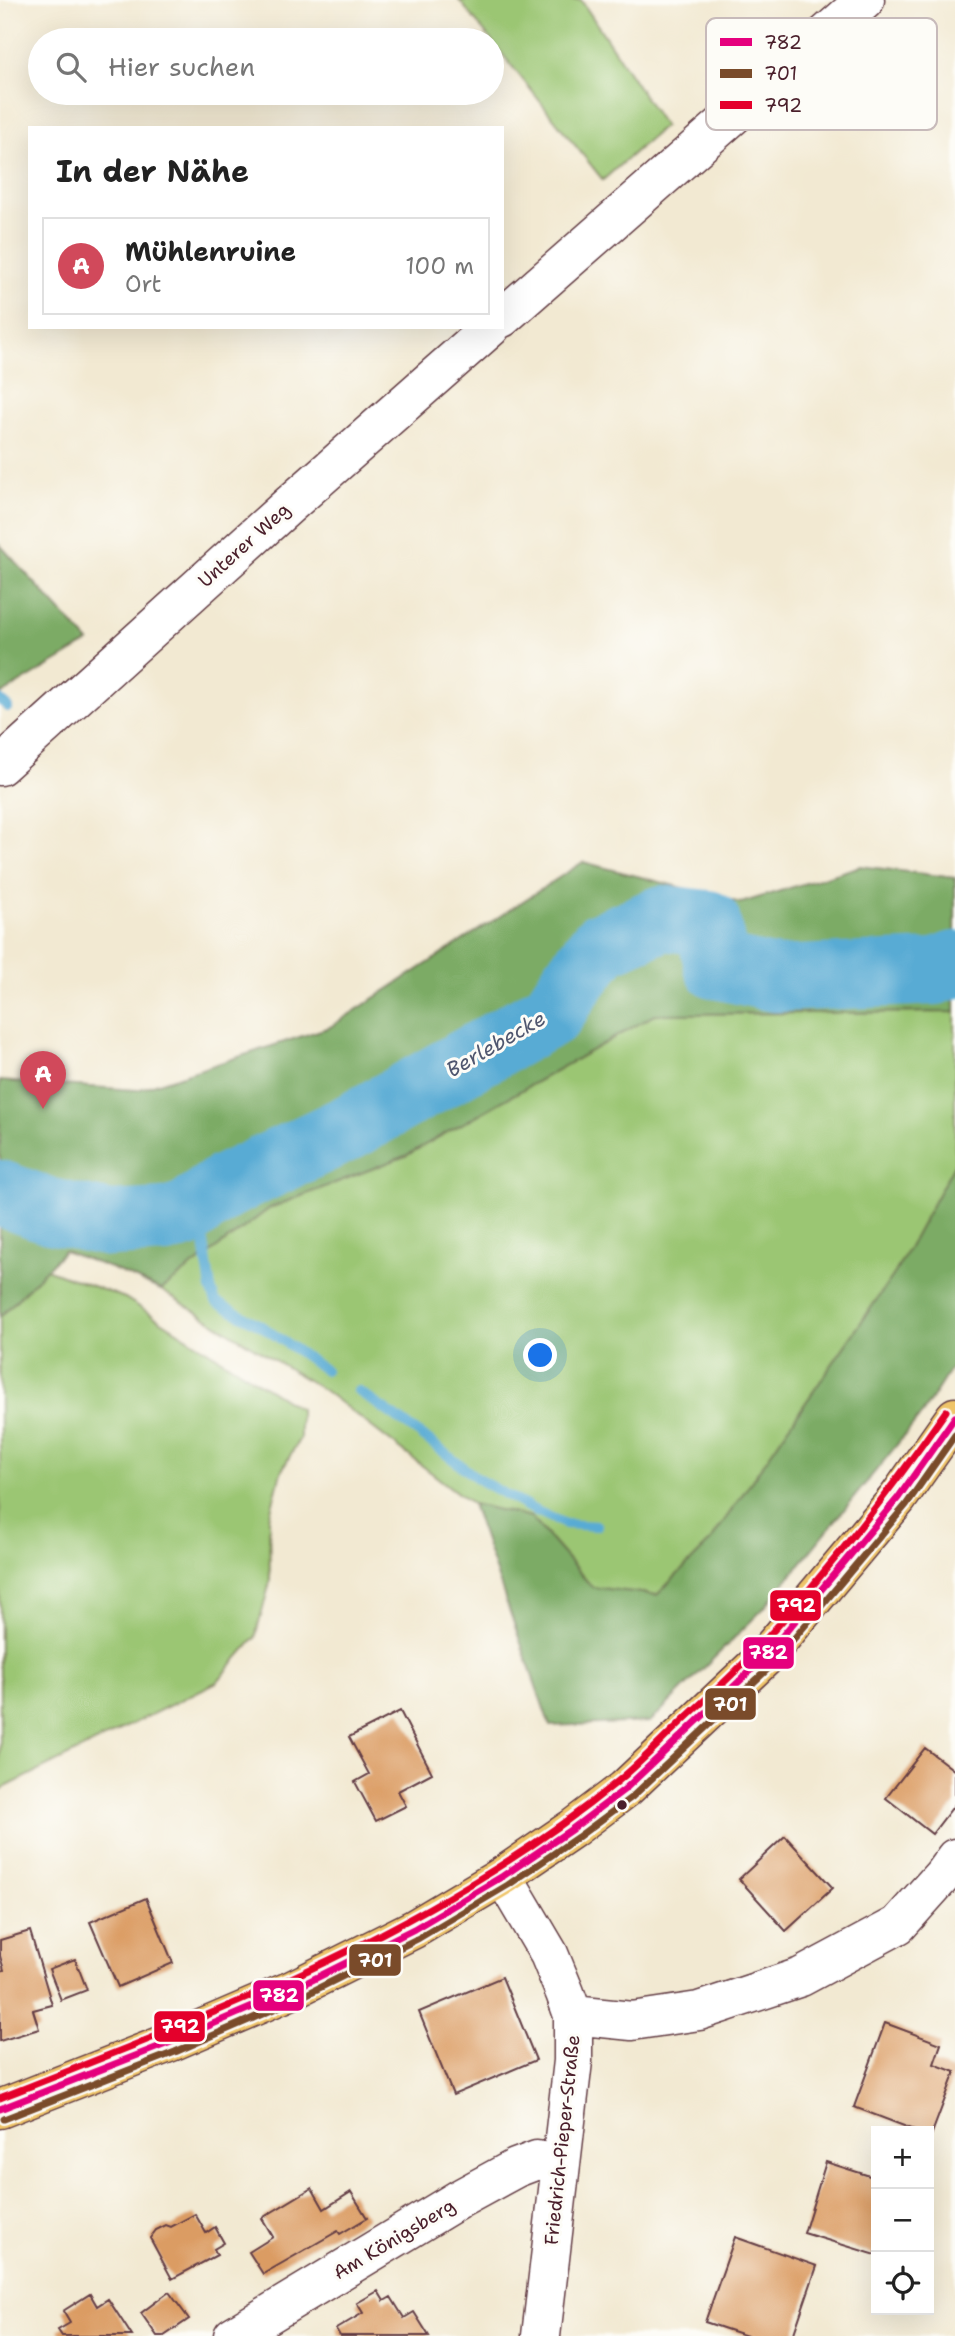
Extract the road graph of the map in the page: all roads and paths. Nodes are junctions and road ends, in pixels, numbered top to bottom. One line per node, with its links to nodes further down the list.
1 (865, 0): 2 (street)
2 (844, 18)
3 (717, 130): 4 (street)
4 (504, 316)
5 (489, 329): 6 (street, Unterer Weg)
6 (0, 766)
7 (955, 1418): 9 (main road)
8 (955, 1858): 10 (street)
9 (503, 1876): 10 (street, Friedrich-Pieper-Straße); 11 (main road)
10 (573, 2015): 12 (street, Friedrich-Pieper-Straße)
11 (0, 2109)
12 (560, 2165): 13 (street, Am Königsberg); 14 (street, Friedrich-Pieper-Straße)
13 (233, 2336)
14 (541, 2336)

